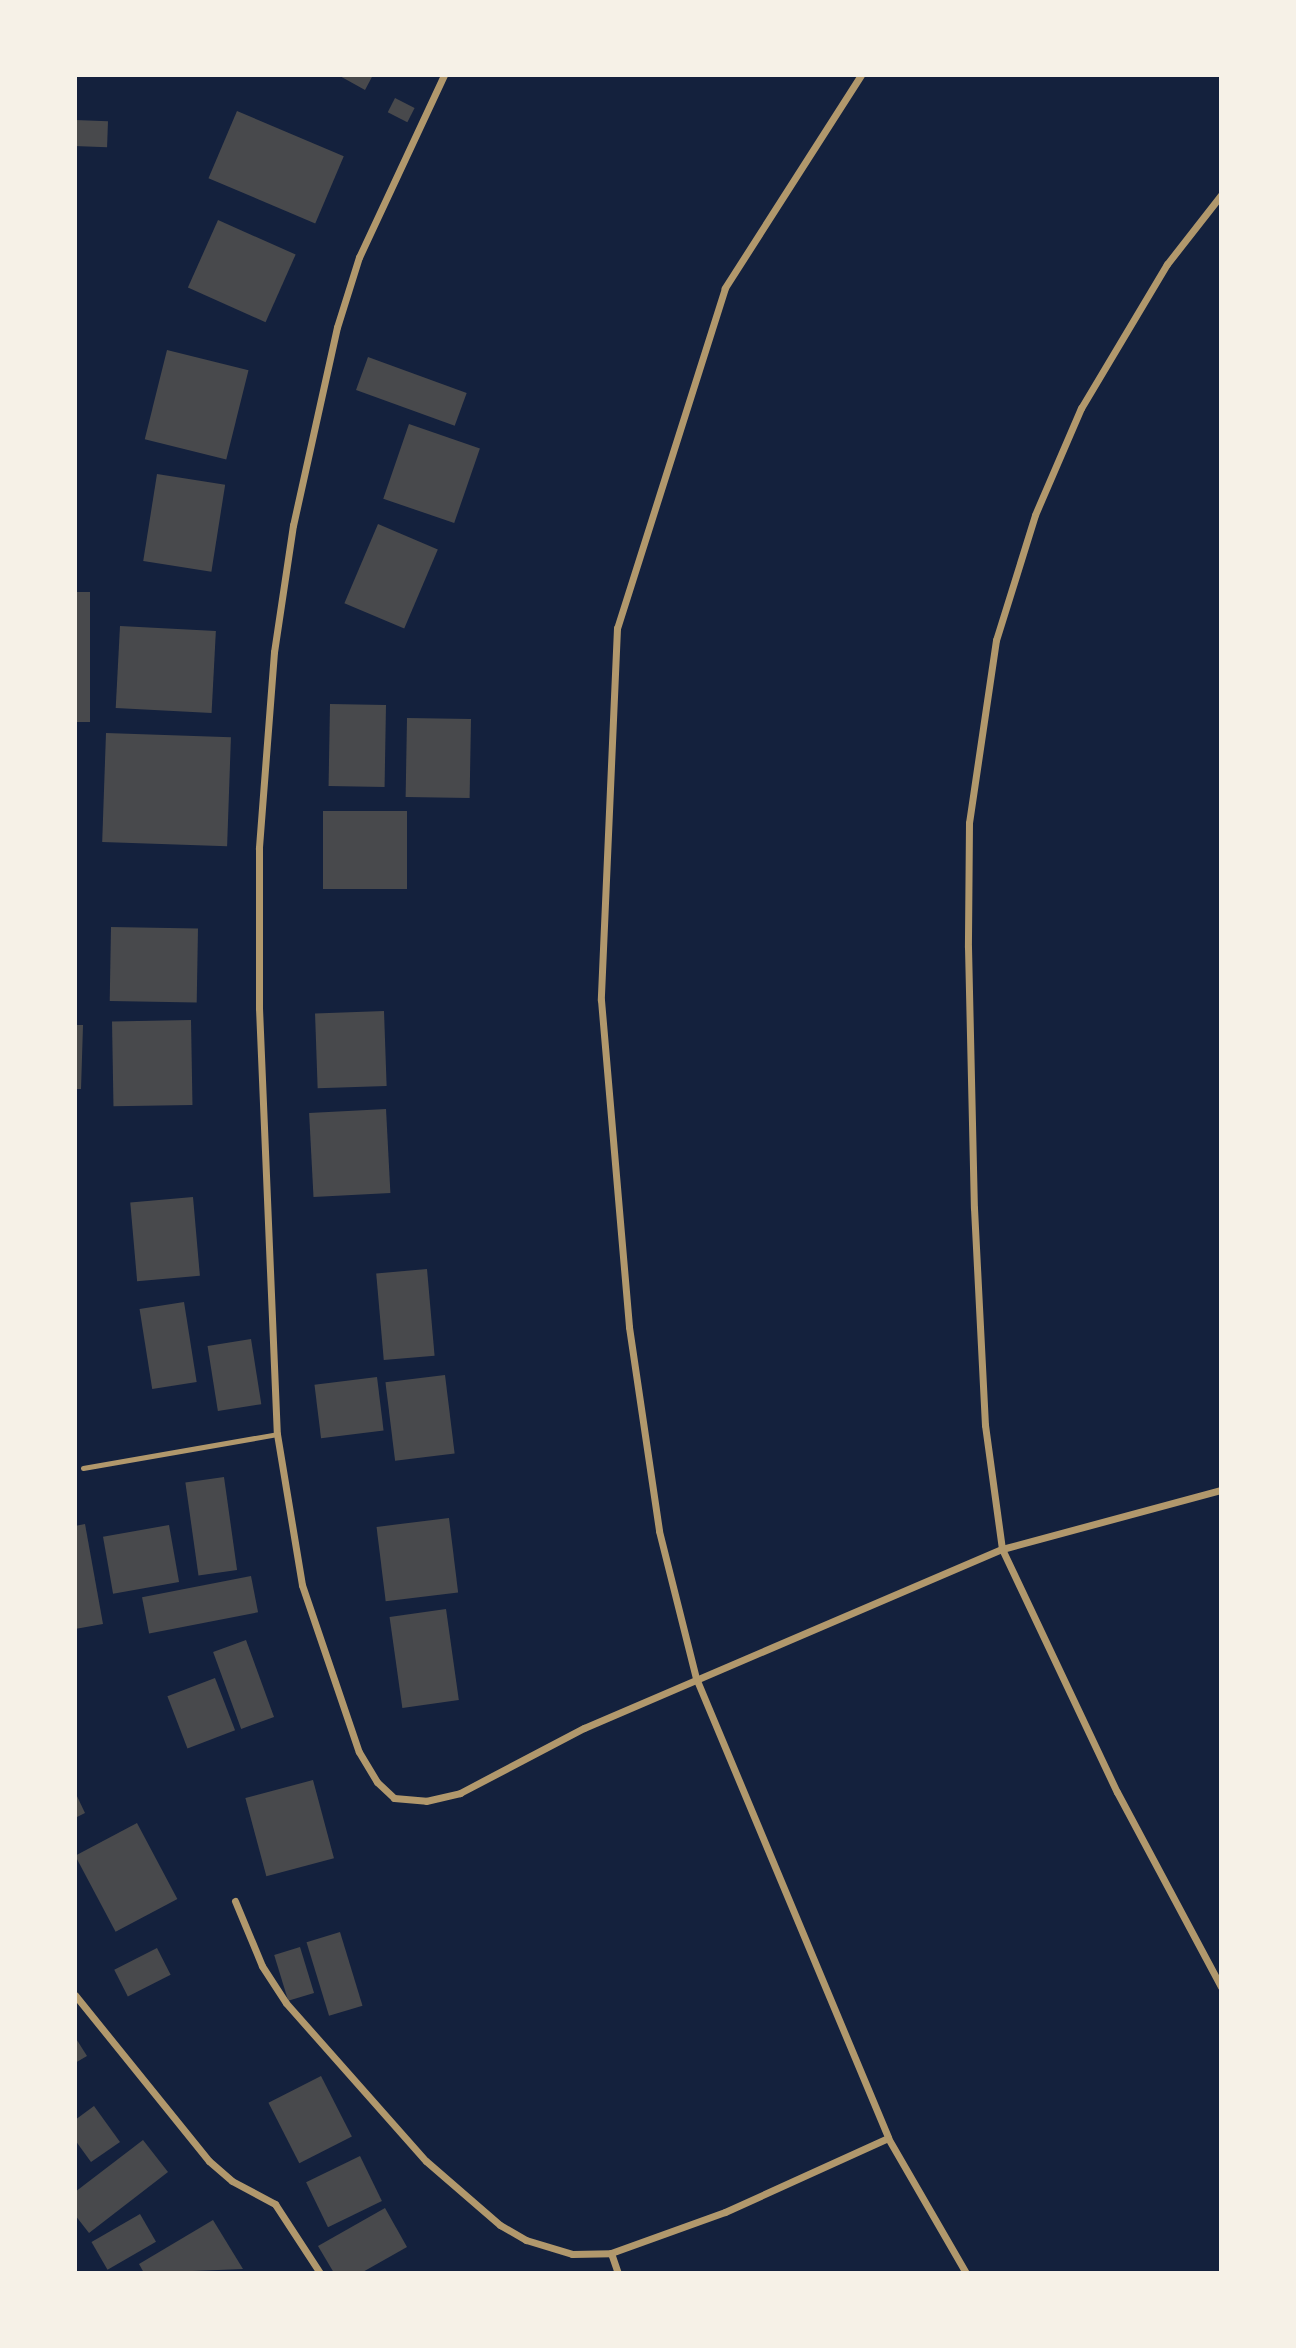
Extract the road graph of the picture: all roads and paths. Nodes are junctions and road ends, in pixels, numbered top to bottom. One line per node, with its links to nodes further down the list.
1 (444, 75): 4 (street)
2 (861, 75): 8 (street)
3 (1221, 195): 7 (street)
4 (277, 1434): 5 (lane); 8 (street)
5 (83, 1468)
6 (1221, 1490): 7 (street)
7 (1002, 1549): 8 (street); 10 (street)
8 (696, 1678): 12 (street)
9 (235, 1901): 13 (street)
10 (1221, 1987)
11 (75, 1995): 14 (street)
12 (888, 2138): 13 (street); 16 (street)
13 (611, 2253): 15 (street)
14 (320, 2273)
15 (618, 2273)
16 (966, 2273)

